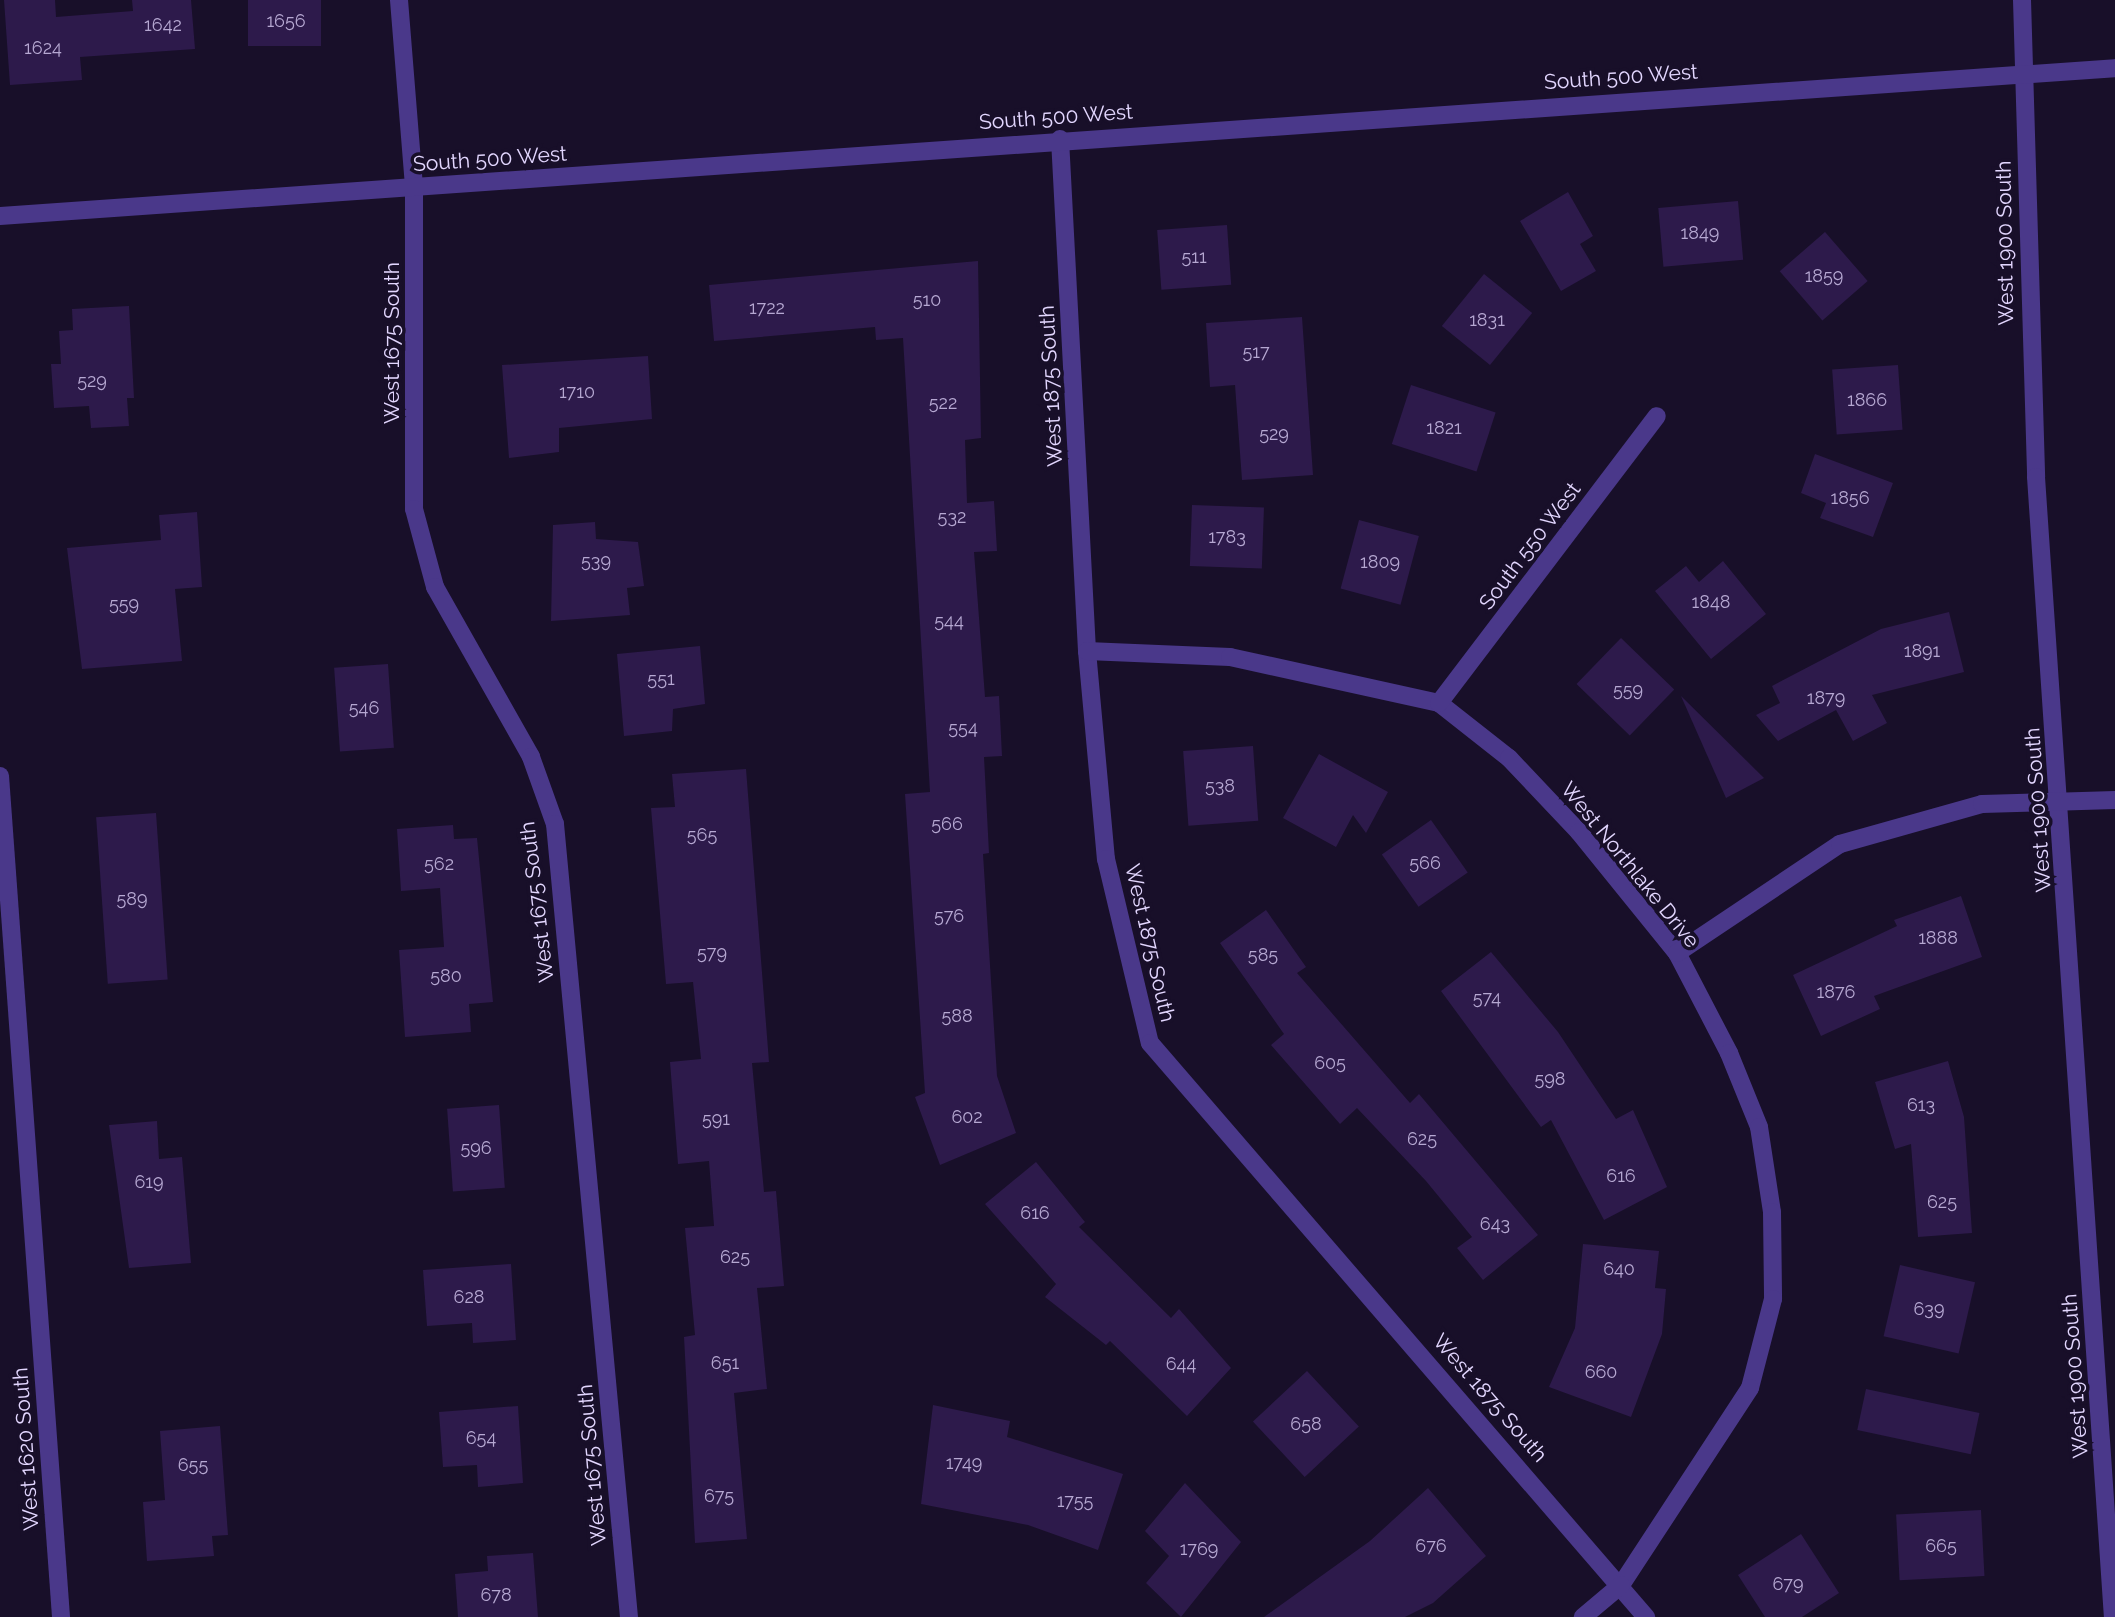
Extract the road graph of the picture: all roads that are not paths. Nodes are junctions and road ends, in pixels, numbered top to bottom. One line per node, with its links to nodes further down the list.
1 (399, 0): 6 (street, West 1675 South)
2 (2022, 0): 4 (street, West 1900 South)
3 (2115, 68): 4 (street, South 500 West)
4 (2025, 73): 5 (street, South 500 West); 13 (street, West 1900 South)
5 (1060, 139): 6 (street, South 500 West); 9 (street, West 1875 South)
6 (414, 187): 7 (street, South 500 West); 17 (street, West 1675 South)
7 (0, 216)
8 (1657, 416): 10 (street, South 550 West)
9 (1087, 651): 10 (street, West Northlake Drive); 15 (street, West 1875 South)
10 (1439, 703): 14 (street, West Northlake Drive)
11 (0, 776): 16 (street, West 1620 South)
12 (2115, 800): 13 (street)
13 (2061, 804): 14 (street); 20 (street, West 1900 South)
14 (1677, 953): 15 (street, West Northlake Drive)
15 (1621, 1585): 18 (street); 19 (street, West 1875 South)
16 (61, 1617)
17 (629, 1617)
18 (1583, 1617)
19 (1646, 1617)
20 (2113, 1617)

